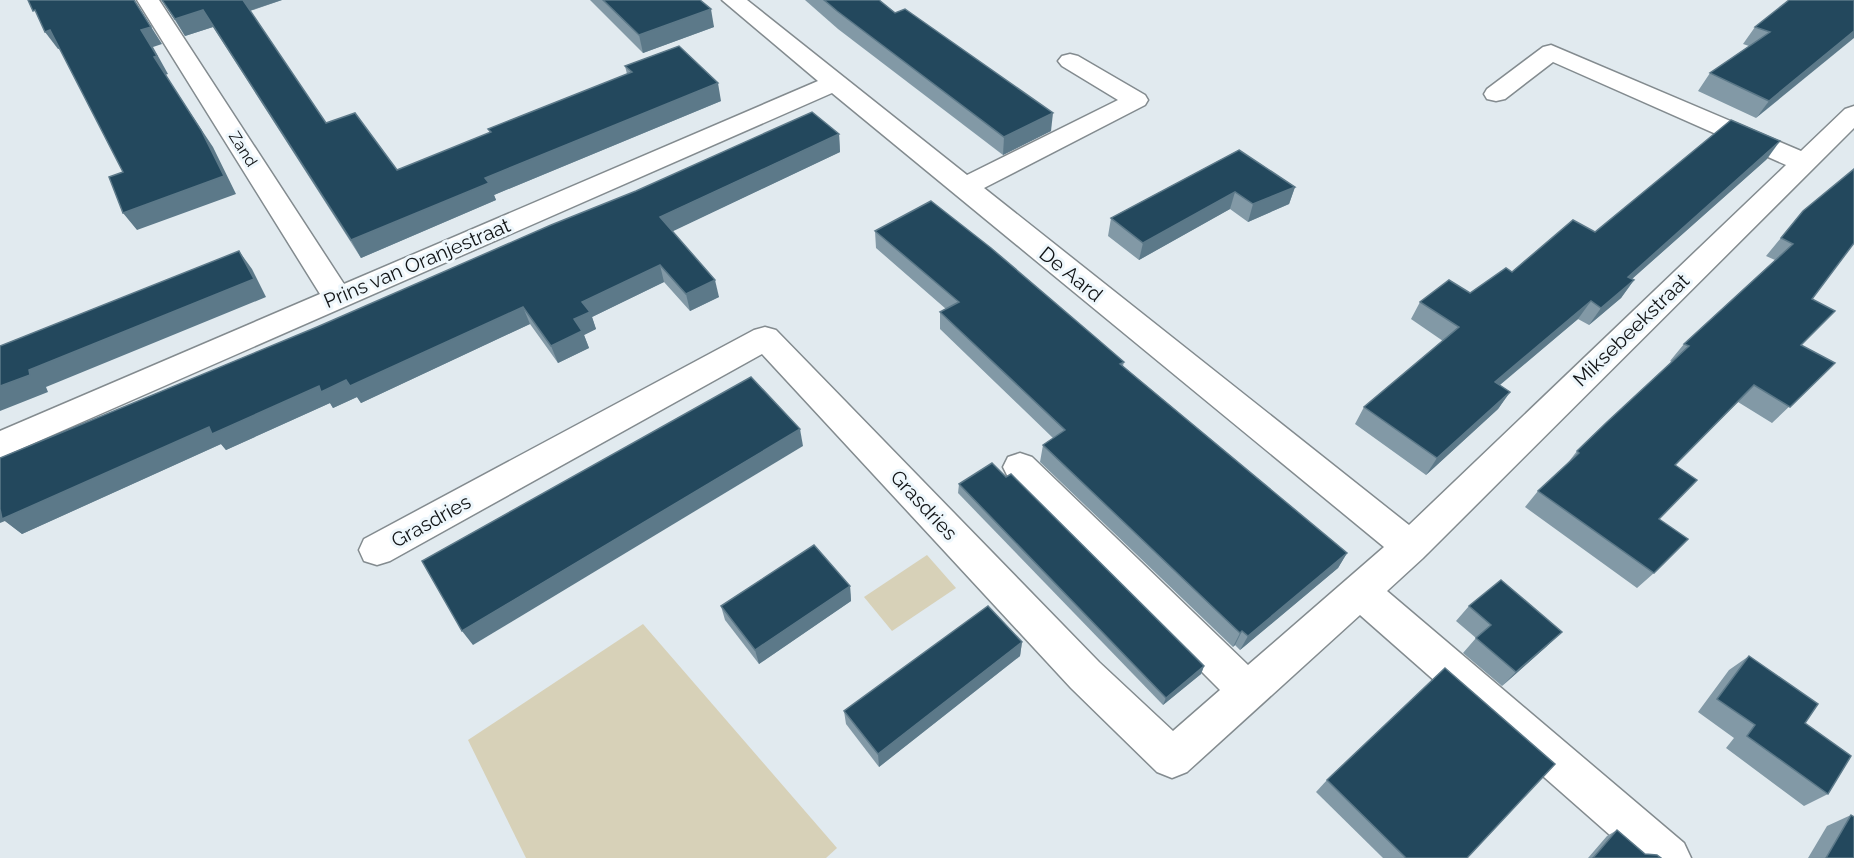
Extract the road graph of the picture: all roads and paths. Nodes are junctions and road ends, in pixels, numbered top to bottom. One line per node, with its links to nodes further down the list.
1 (148, 0): 9 (street, Zand)
2 (733, 0): 4 (street, De Aard)
3 (1070, 61): 8 (street)
4 (835, 83): 8 (street, De Aard); 9 (street, Prins van Oranjestraat)
5 (1496, 94): 7 (street)
6 (1854, 114): 7 (street, Miksebeekstraat)
7 (1803, 162): 12 (street, Miksebeekstraat)
8 (963, 188): 12 (street, De Aard)
9 (337, 297): 10 (street, Prins van Oranjestraat)
10 (0, 445)
11 (1020, 467): 15 (street)
12 (1410, 547): 14 (street, Grasdries)
13 (377, 550): 15 (street, Grasdries)
14 (1360, 591): 15 (street, Grasdries); 16 (street)
15 (1248, 691)
16 (1669, 858)

